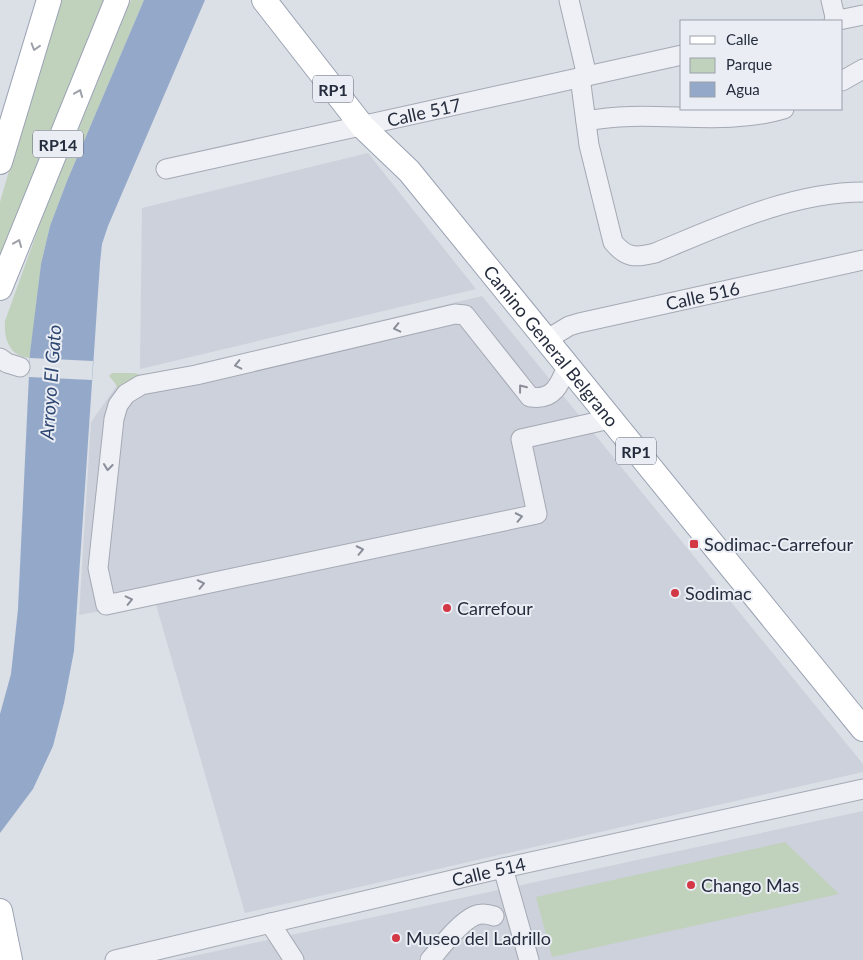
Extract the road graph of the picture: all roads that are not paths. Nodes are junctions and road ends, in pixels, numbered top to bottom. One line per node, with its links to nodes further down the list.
1 (49, 0): 17 (main road, RP14, one-way to 17)
2 (117, 0): 21 (main road, RP14, one-way to 2)
3 (264, 0): 16 (main road, Camino General Belgrano / RP1)
4 (282, 0): 16 (main road, Camino General Belgrano / RP1)
5 (569, 0): 12 (street)
6 (831, 0): 8 (street)
7 (863, 15): 9 (street)
8 (835, 20)
9 (840, 20)
10 (680, 55): 12 (street, Calle 517)
11 (863, 69): 13 (street)
12 (584, 77): 15 (street); 16 (street, Calle 517)
13 (843, 80)
14 (780, 110): 15 (street)
15 (586, 121): 19 (street)
16 (371, 125): 18 (street, Calle 517); 22 (main road, Camino General Belgrano / RP1)
17 (0, 162)
18 (166, 169)
19 (863, 192)
20 (863, 260): 22 (street, Calle 516)
21 (0, 288)
22 (546, 340): 24 (main road, Camino General Belgrano / RP1)
23 (0, 358): 25 (street)
24 (567, 366): 26 (main road, Camino General Belgrano / RP1); 26 (street, one-way to 26)
25 (0, 371)
26 (610, 419): 27 (main road, Camino General Belgrano / RP1)
27 (863, 729)
28 (863, 788): 29 (street, Calle 514)
29 (503, 868): 32 (street, Calle 514); 37 (street)
30 (0, 911): 33 (main road)
31 (494, 916): 36 (street)
32 (270, 923): 34 (street, Calle 514); 35 (street)
33 (10, 960)
34 (115, 960)
35 (294, 960)
36 (430, 960)
37 (529, 960)

